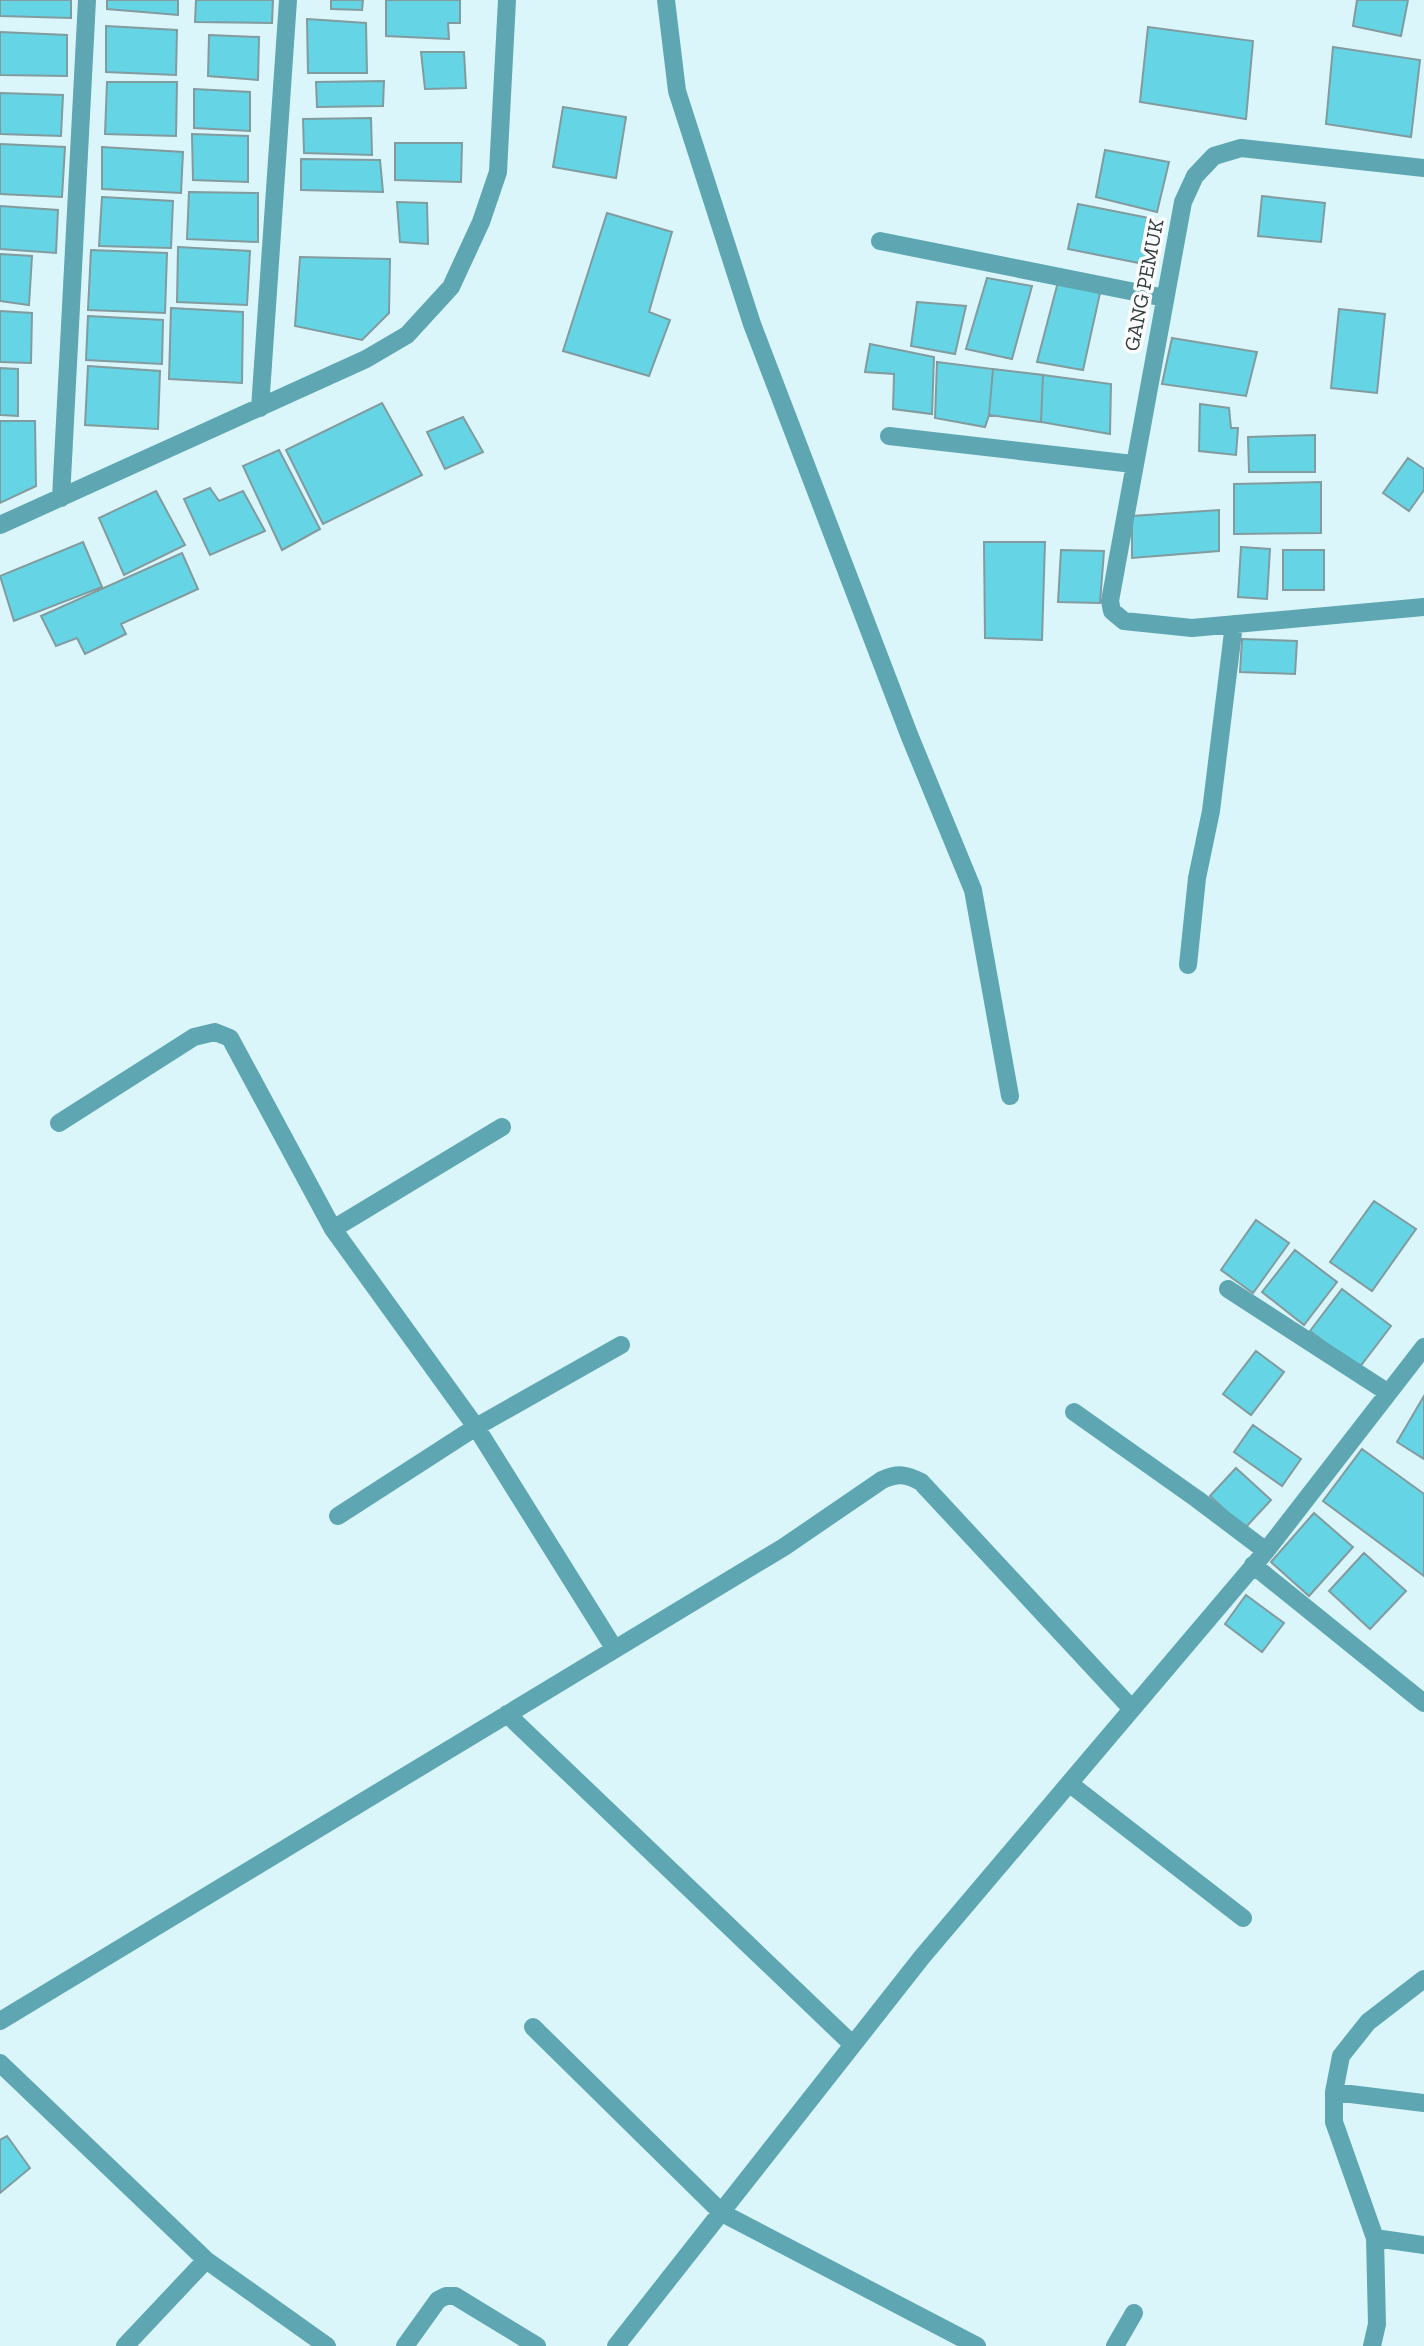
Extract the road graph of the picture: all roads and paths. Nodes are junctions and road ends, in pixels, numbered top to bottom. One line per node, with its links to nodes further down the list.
1 (87, 0): 11 (street)
2 (288, 0): 8 (street)
3 (507, 0): 8 (street)
4 (666, 0): 16 (street)
5 (1424, 168): 7 (street, GANG PEMUK)
6 (880, 241): 7 (street)
7 (1165, 298): 10 (street, GANG PEMUK)
8 (260, 408): 11 (street)
9 (889, 436): 10 (street)
10 (1133, 464): 14 (street, GANG PEMUK)
11 (61, 498): 12 (street)
12 (0, 525)
13 (1424, 607): 14 (street)
14 (1234, 624): 15 (street)
15 (1188, 965)
16 (1010, 1096)
17 (59, 1123): 19 (street)
18 (502, 1127): 19 (street)
19 (333, 1229): 25 (street)
20 (1228, 1289): 23 (street)
21 (621, 1345): 25 (street)
22 (1424, 1347): 23 (street)
23 (1387, 1392): 27 (street)
24 (1074, 1412): 27 (street)
25 (476, 1427): 26 (street); 29 (street)
26 (338, 1516)
27 (1266, 1551): 28 (street)
28 (1253, 1565): 30 (street); 31 (street)
29 (614, 1648): 31 (street); 32 (street)
30 (1424, 1703)
31 (1132, 1709): 33 (street)
32 (507, 1714): 36 (street); 38 (street)
33 (1070, 1784): 34 (street); 38 (street)
34 (1243, 1918)
35 (1424, 1979): 40 (street)
36 (0, 2021)
37 (533, 2027): 42 (street)
38 (852, 2044): 42 (street)
39 (0, 2063): 45 (street)
40 (1334, 2092): 41 (street); 43 (street)
41 (1424, 2103)
42 (722, 2213): 51 (street); 52 (street)
43 (1375, 2238): 44 (street); 54 (street)
44 (1424, 2245)
45 (206, 2260): 47 (street); 48 (street)
46 (1134, 2313): 53 (street)
47 (125, 2346)
48 (327, 2346)
49 (405, 2346): 50 (street)
50 (537, 2346)
51 (616, 2346)
52 (977, 2346)
53 (1115, 2346)
54 (1372, 2346)

